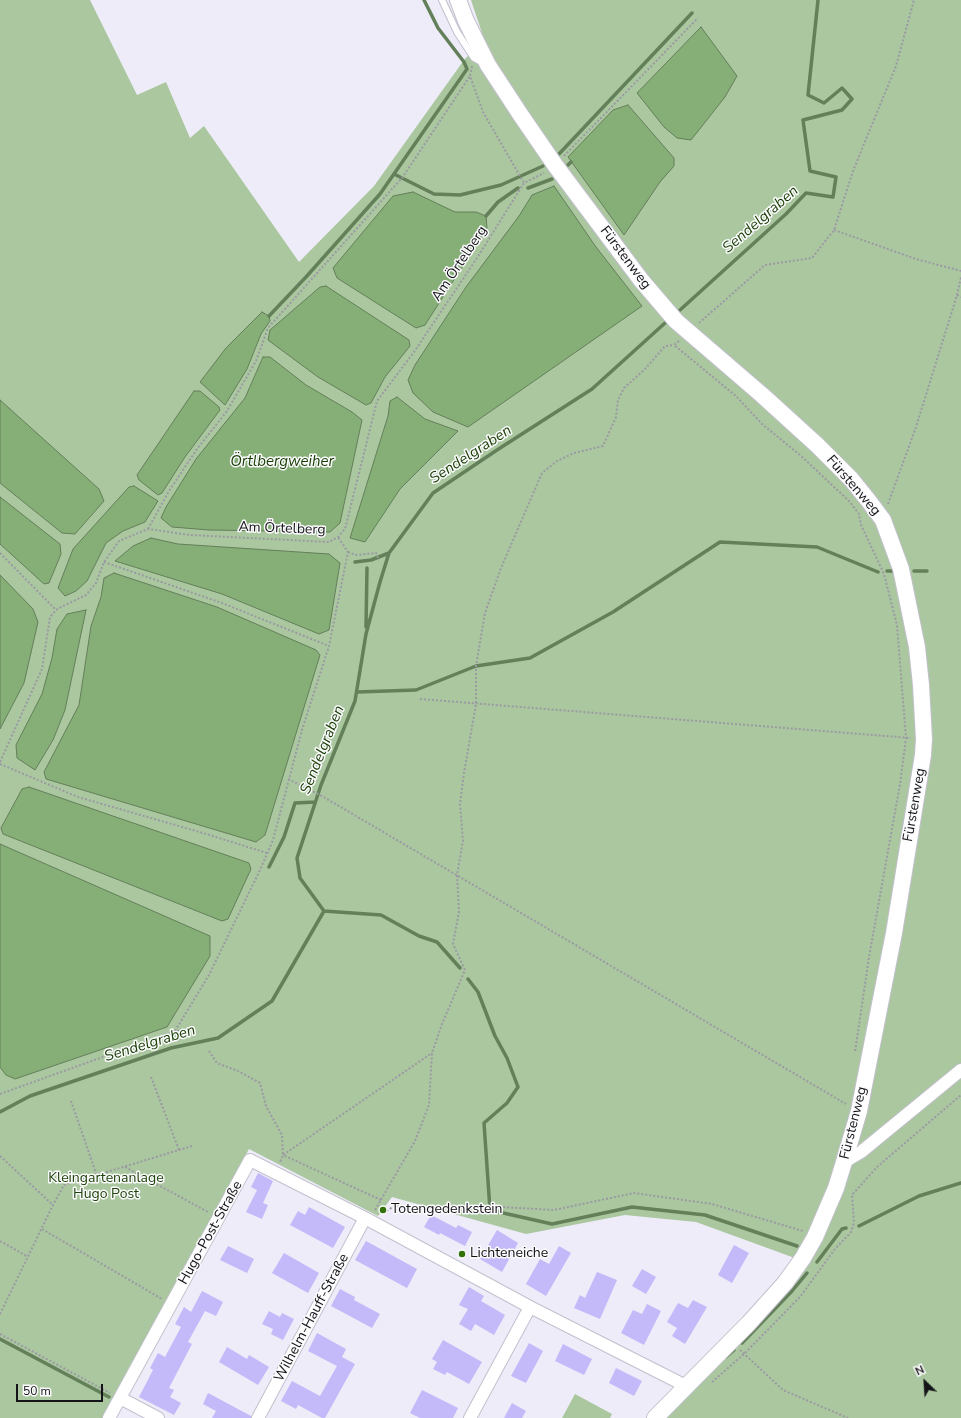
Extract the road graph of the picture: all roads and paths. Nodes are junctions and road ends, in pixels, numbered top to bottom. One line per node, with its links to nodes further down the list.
1 (442, 0): 5 (lane)
2 (458, 0): 6 (street, Fürstenweg)
3 (914, 0): 10 (path)
4 (698, 18): 8 (path)
5 (474, 58): 6 (lane); 7 (path)
6 (488, 65): 8 (street, Fürstenweg)
7 (470, 76): 9 (path); 18 (path)
8 (555, 164): 9 (path); 15 (street, Fürstenweg)
9 (524, 183): 19 (path, Am Örtelberg)
10 (834, 230): 11 (path); 15 (path)
11 (961, 271)
12 (961, 277): 13 (path)
13 (957, 295): 14 (path); 17 (path)
14 (961, 296)
15 (688, 333): 16 (path); 17 (street, Fürstenweg)
16 (674, 345): 27 (path); 28 (path)
17 (882, 520): 29 (street, Fürstenweg)
18 (148, 529): 19 (path, Am Örtelberg); 23 (path)
19 (338, 537): 20 (path)
20 (348, 552): 22 (path); 25 (path)
21 (0, 553): 24 (path)
22 (379, 560)
23 (104, 562): 24 (path); 25 (path)
24 (56, 610): 30 (path)
25 (329, 646): 31 (path)
26 (420, 699): 27 (path)
27 (476, 704): 28 (path); 33 (path)
28 (906, 738): 29 (path); 38 (path)
29 (924, 739): 44 (street, Fürstenweg)
30 (0, 763): 32 (path)
31 (288, 779): 32 (path); 33 (path)
32 (267, 853): 35 (path)
33 (457, 876): 37 (path); 44 (path)
34 (195, 1030): 35 (path)
35 (175, 1031): 41 (path)
36 (209, 1051): 47 (path)
37 (432, 1053): 47 (path); 53 (path)
38 (854, 1059)
39 (961, 1070): 49 (street)
40 (151, 1076): 46 (path)
41 (0, 1094)
42 (961, 1095): 67 (path)
43 (71, 1101): 52 (path)
44 (859, 1111): 49 (street, Fürstenweg)
45 (192, 1146): 46 (path)
46 (179, 1150): 50 (path)
47 (283, 1155): 51 (path); 53 (path)
48 (0, 1156): 54 (path)
49 (844, 1162): 59 (street, Fürstenweg)
50 (125, 1168): 52 (path); 56 (path)
51 (276, 1173): 56 (street, Hugo-Post-Straße); 57 (street, Hugo-Post-Straße)
52 (97, 1176): 54 (path)
53 (381, 1200): 55 (path)
54 (53, 1205): 58 (path)
55 (375, 1210): 57 (path); 59 (path)
56 (219, 1218): 62 (street, Hugo-Post-Straße)
57 (365, 1218): 63 (street); 73 (street, Wilhelm-Hauff-Straße)
58 (42, 1230): 61 (path); 62 (path)
59 (815, 1237): 66 (street)
60 (0, 1241): 61 (path)
61 (28, 1257): 64 (path)
62 (172, 1304): 70 (street, Hugo-Post-Straße)
63 (530, 1307): 69 (street); 74 (street)
64 (0, 1314)
65 (0, 1334): 70 (path)
66 (730, 1341): 67 (path); 69 (street)
67 (744, 1354): 68 (path); 76 (path)
68 (710, 1383)
69 (686, 1386): 75 (street)
70 (120, 1398): 71 (street, Hugo-Post-Straße); 72 (street)
71 (109, 1418)
72 (158, 1418)
73 (258, 1418)
74 (470, 1418)
75 (655, 1418)
76 (848, 1418)

